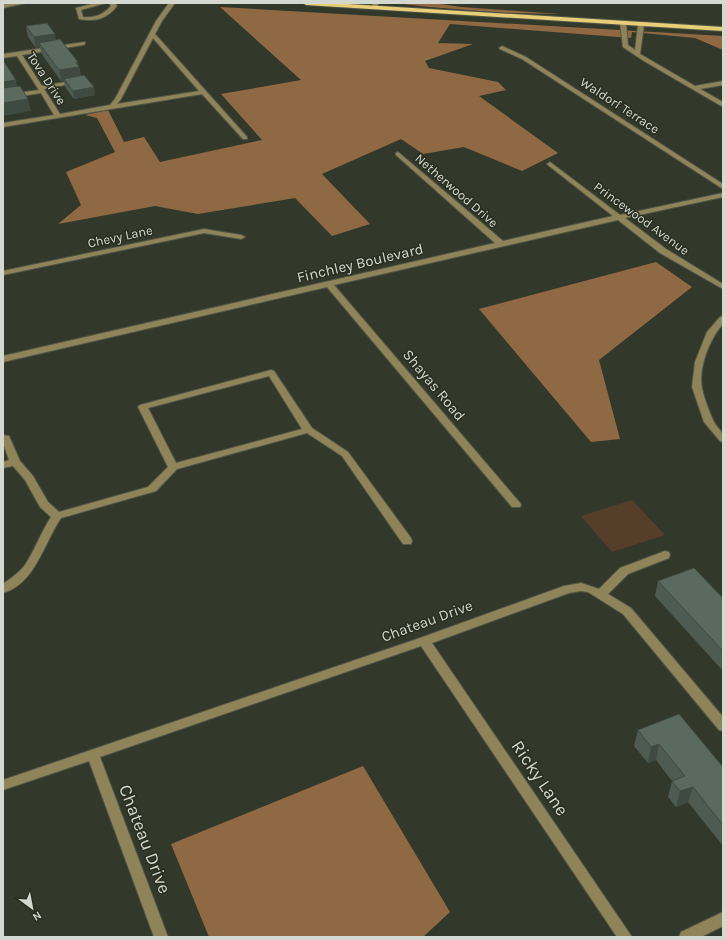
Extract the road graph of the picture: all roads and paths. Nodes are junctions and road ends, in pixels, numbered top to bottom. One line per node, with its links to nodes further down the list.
1 (23, 3): 7 (street)
2 (103, 3): 3 (street)
3 (112, 3)
4 (172, 3): 11 (street)
5 (306, 3): 6 (main road)
6 (376, 5): 8 (main road)
7 (3, 6)
8 (623, 23): 9 (main road); 15 (street)
9 (641, 25): 10 (main road); 15 (street)
10 (723, 29)
11 (153, 35): 21 (street); 24 (street)
12 (82, 43): 14 (street, Tova Drive)
13 (502, 48): 30 (street, Waldorf Terrace)
14 (18, 53): 16 (street, Tova Drive); 20 (street, Tova Drive)
15 (638, 53): 19 (street)
16 (3, 56)
17 (83, 81): 20 (street)
18 (723, 83): 19 (street)
19 (694, 88): 23 (street)
20 (42, 89): 22 (street); 25 (street, Tova Drive)
21 (202, 92): 24 (street); 27 (street)
22 (3, 97)
23 (723, 105)
24 (112, 106): 25 (street)
25 (58, 115): 26 (street)
26 (3, 125)
27 (245, 138)
28 (398, 154): 34 (street, Netherwood Drive)
29 (550, 164): 32 (street, Princewood Avenue)
30 (723, 187)
31 (723, 195): 32 (street, Finchley Boulevard)
32 (619, 217): 34 (street, Finchley Boulevard); 37 (street, Princewood Avenue)
33 (241, 237): 35 (street, Chevy Lane)
34 (501, 244): 36 (street, Finchley Boulevard)
35 (3, 273)
36 (330, 285): 39 (street, Finchley Boulevard); 46 (street, Shayas Road)
37 (723, 287)
38 (723, 319): 42 (street)
39 (3, 359)
40 (308, 430): 45 (street); 45 (street); 48 (street)
41 (3, 438): 43 (street)
42 (723, 439)
43 (15, 462): 44 (street); 47 (street)
44 (3, 465)
45 (173, 467): 47 (street)
46 (516, 505)
47 (57, 516): 50 (street)
48 (407, 541)
49 (665, 556): 51 (street)
50 (3, 588)
51 (601, 594): 52 (street, Chateau Drive); 53 (street, Chateau Drive)
52 (424, 640): 54 (street, Chateau Drive); 58 (street, Ricky Lane)
53 (723, 726)
54 (93, 755): 55 (street, Chateau Drive); 57 (street, Chateau Drive)
55 (3, 785)
56 (723, 919): 59 (street)
57 (161, 937)
58 (625, 937)
59 (686, 937)

